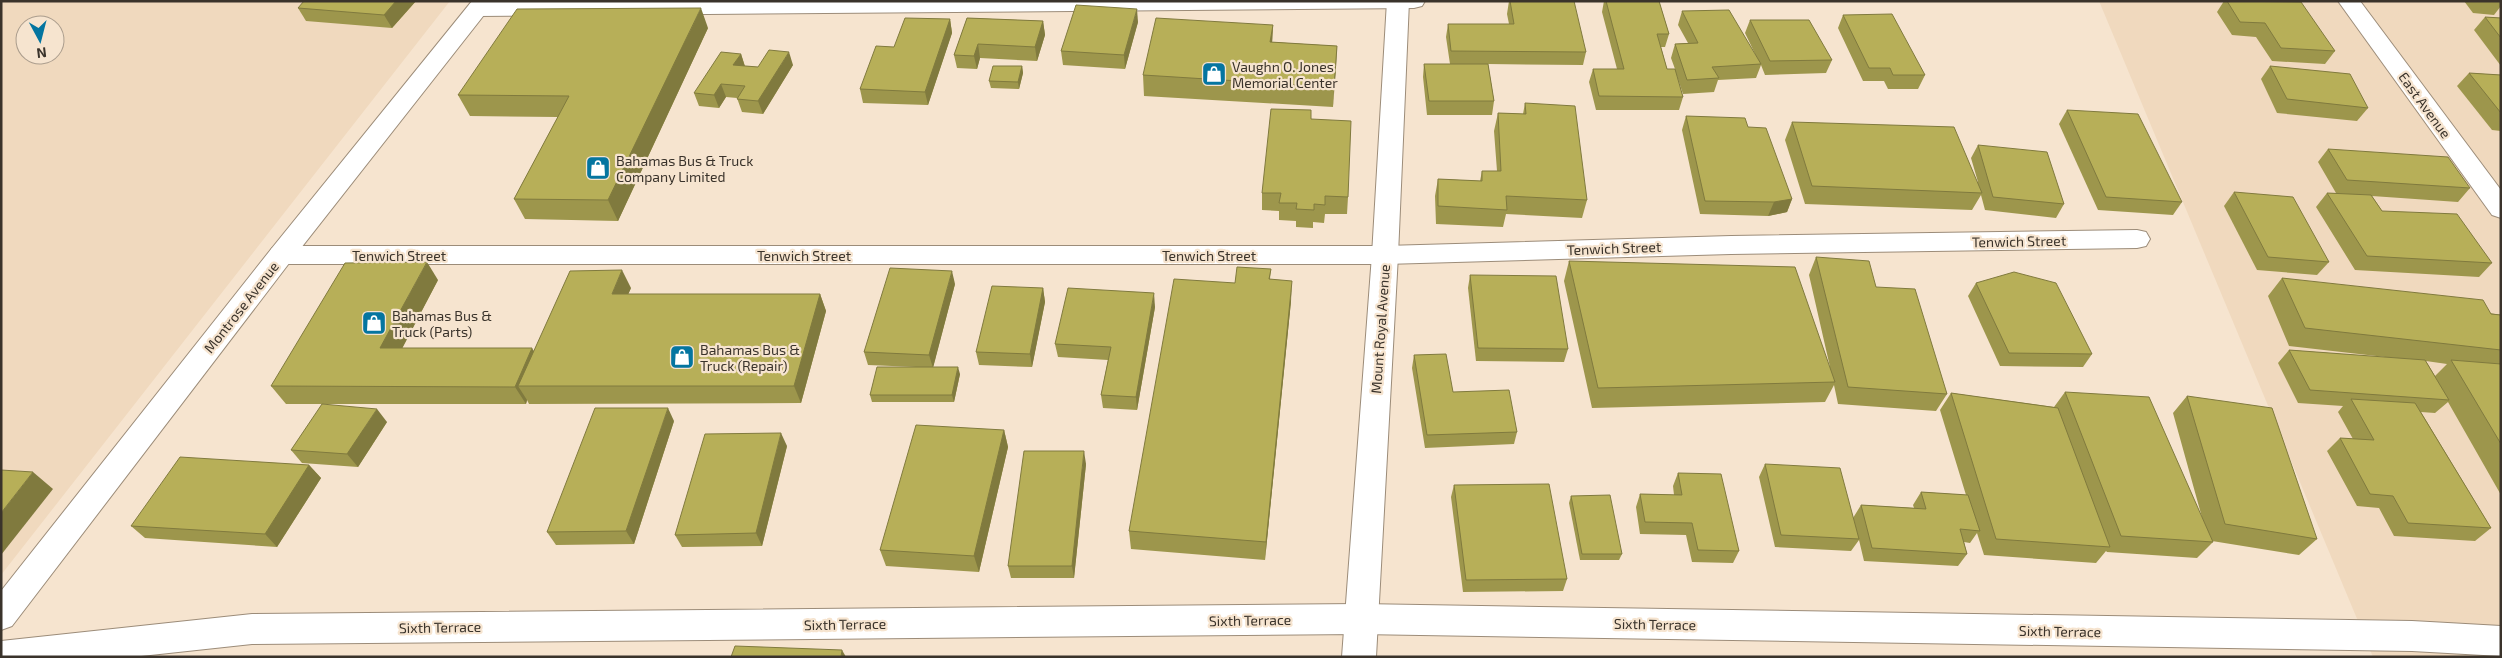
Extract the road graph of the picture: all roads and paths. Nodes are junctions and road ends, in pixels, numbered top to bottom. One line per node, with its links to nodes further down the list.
1 (1398, 1): 2 (street); 4 (street); 8 (street, Mount Royal Avenue)
2 (1414, 1)
3 (2349, 1): 5 (street, East Avenue)
4 (481, 5): 7 (street, Montrose Avenue)
5 (2501, 209)
6 (2137, 239): 8 (street, Tenwich Street)
7 (281, 255): 8 (street, Tenwich Street); 9 (street, Montrose Avenue)
8 (1385, 255): 10 (street, Mount Royal Avenue)
9 (1, 616)
10 (1360, 619): 11 (street, Sixth Terrace); 12 (street, Sixth Terrace); 13 (street, Mount Royal Avenue)
11 (2501, 641)
12 (1, 656)
13 (1359, 657)

